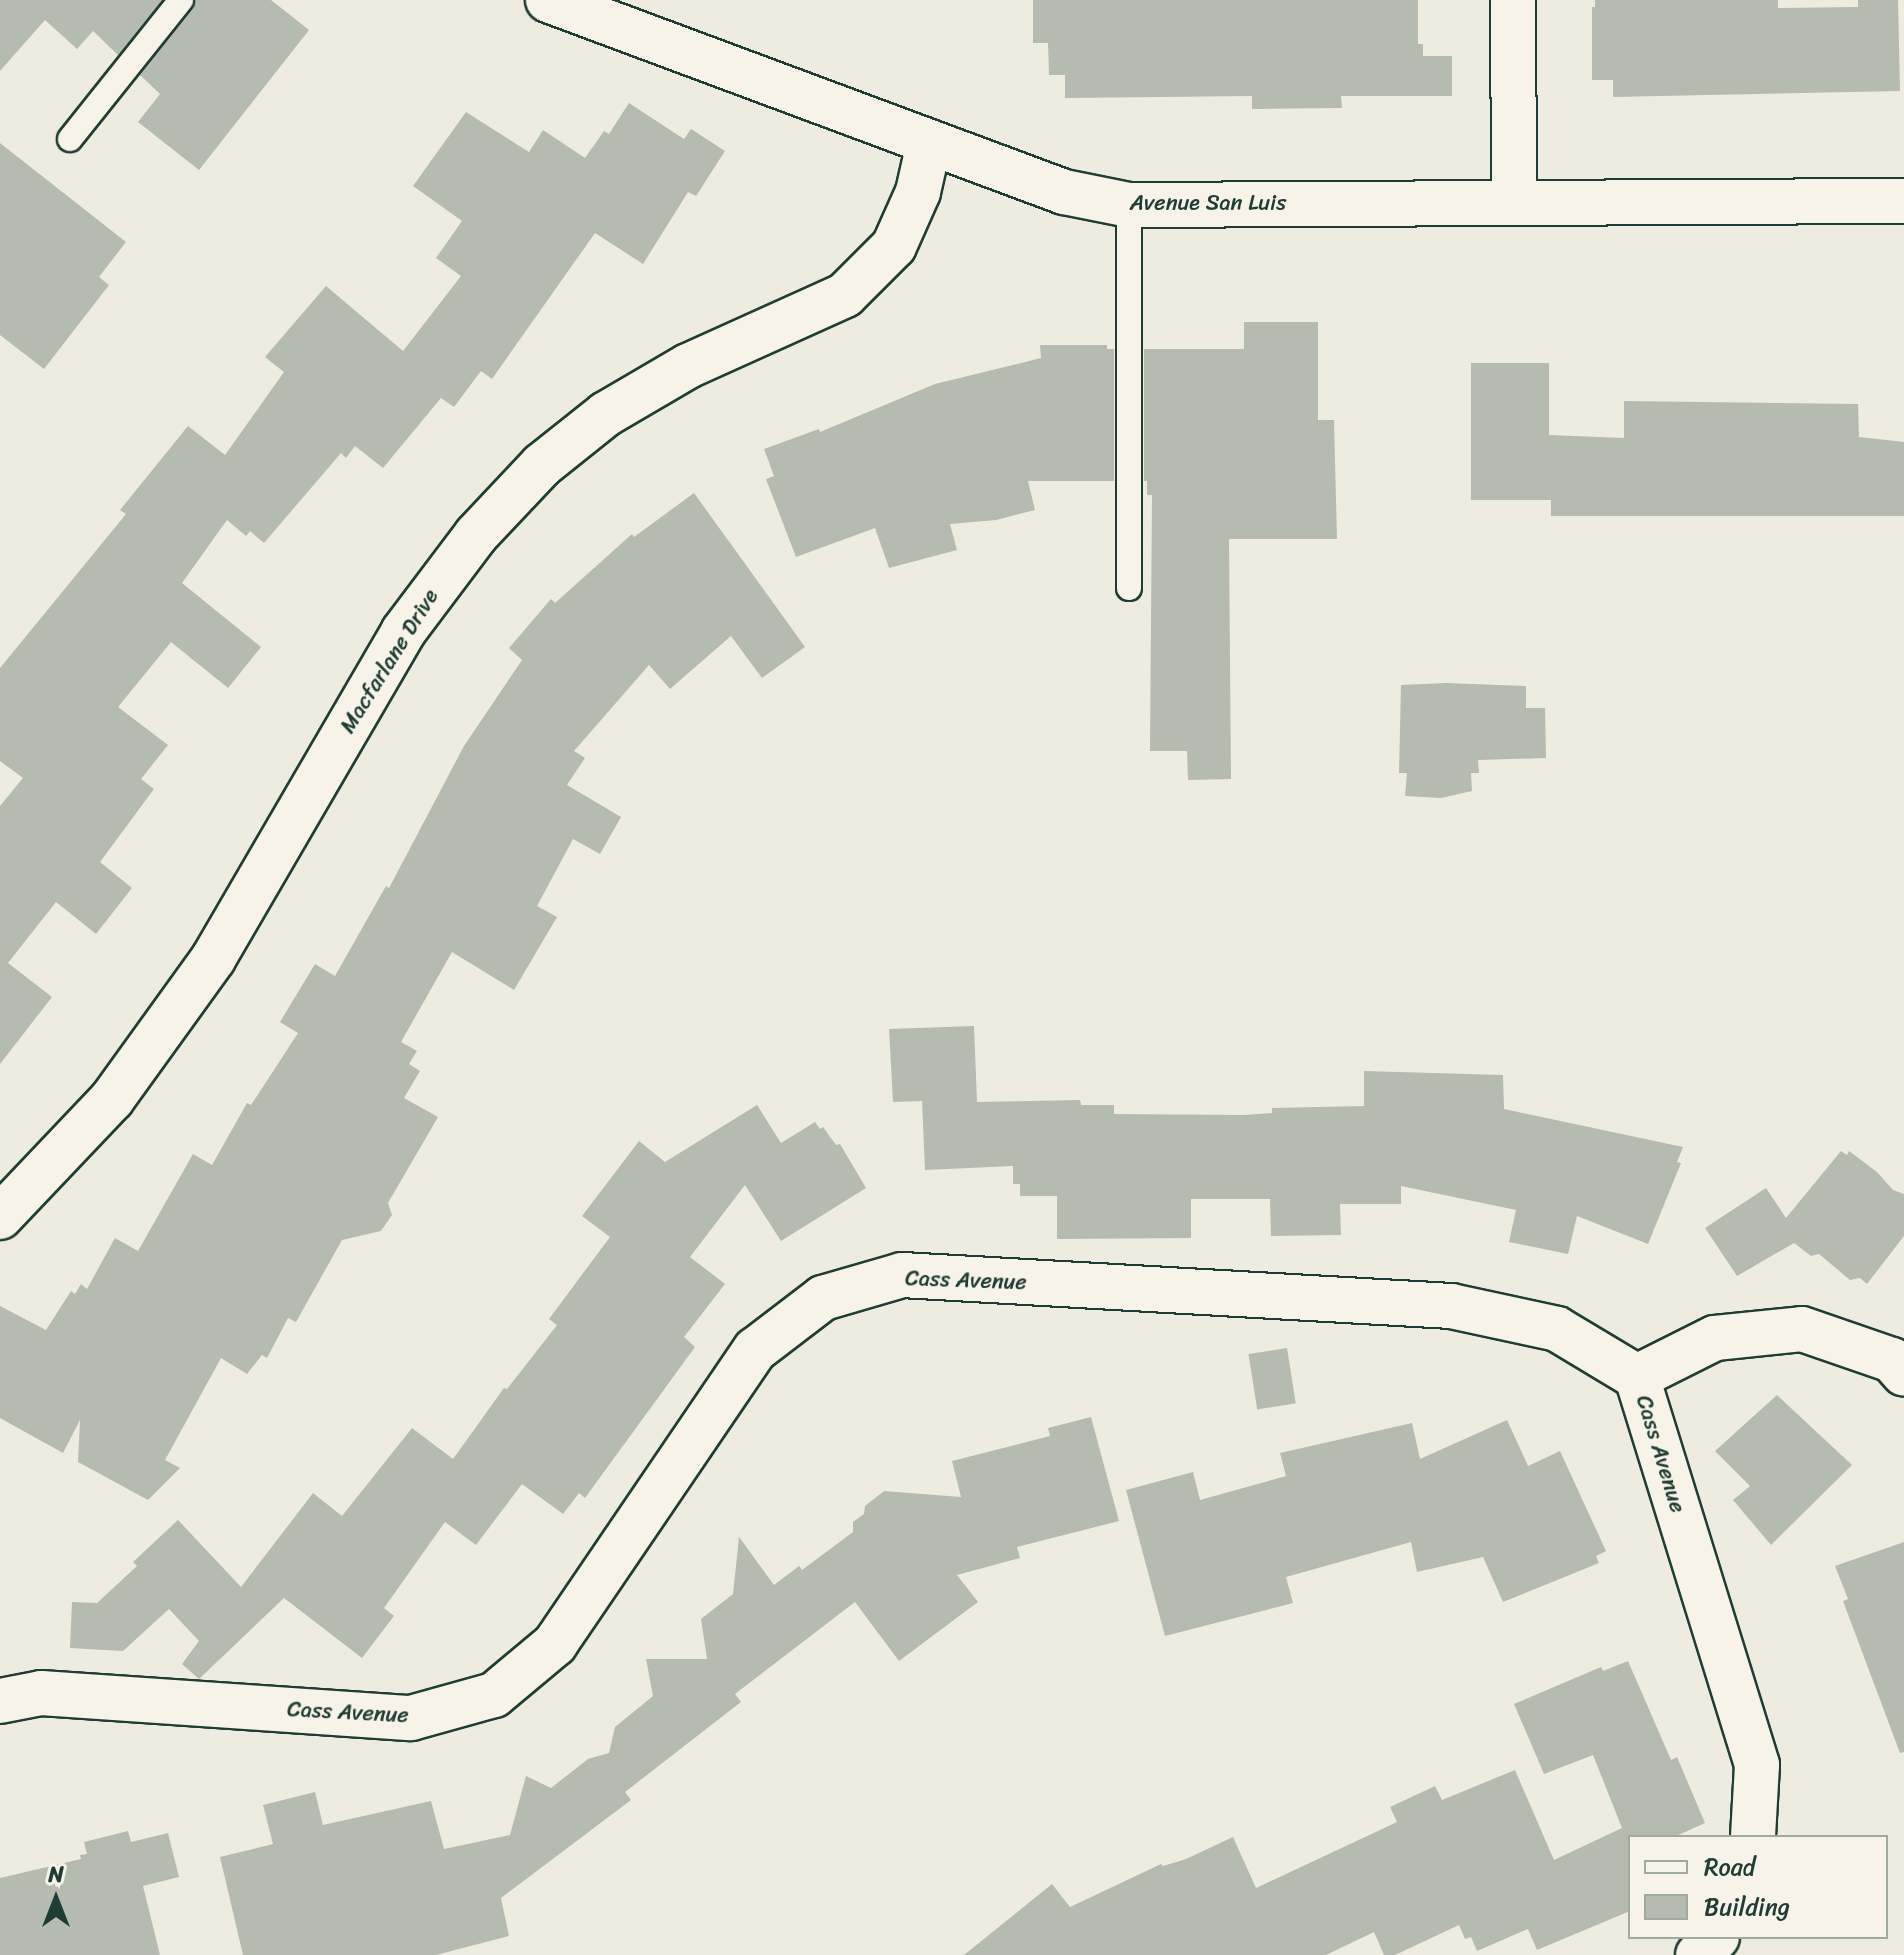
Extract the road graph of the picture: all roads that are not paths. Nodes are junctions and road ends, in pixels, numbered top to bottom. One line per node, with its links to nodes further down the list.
1 (181, 0): 4 (lane)
2 (548, 0): 5 (street, Avenue San Luis)
3 (1513, 0): 7 (street)
4 (70, 139)
5 (929, 143): 8 (street, Avenue San Luis); 10 (street, Macfarlane Drive)
6 (1904, 201): 7 (street, Avenue San Luis)
7 (1514, 203): 8 (street, Avenue San Luis)
8 (1129, 205): 9 (lane)
9 (1129, 588)
10 (0, 1217)
11 (1904, 1374): 12 (street)
12 (1637, 1377): 13 (street, Cass Avenue); 14 (street, Cass Avenue)
13 (0, 1701)
14 (1753, 1835)
15 (1715, 1939): 16 (street)
16 (1698, 1955)

